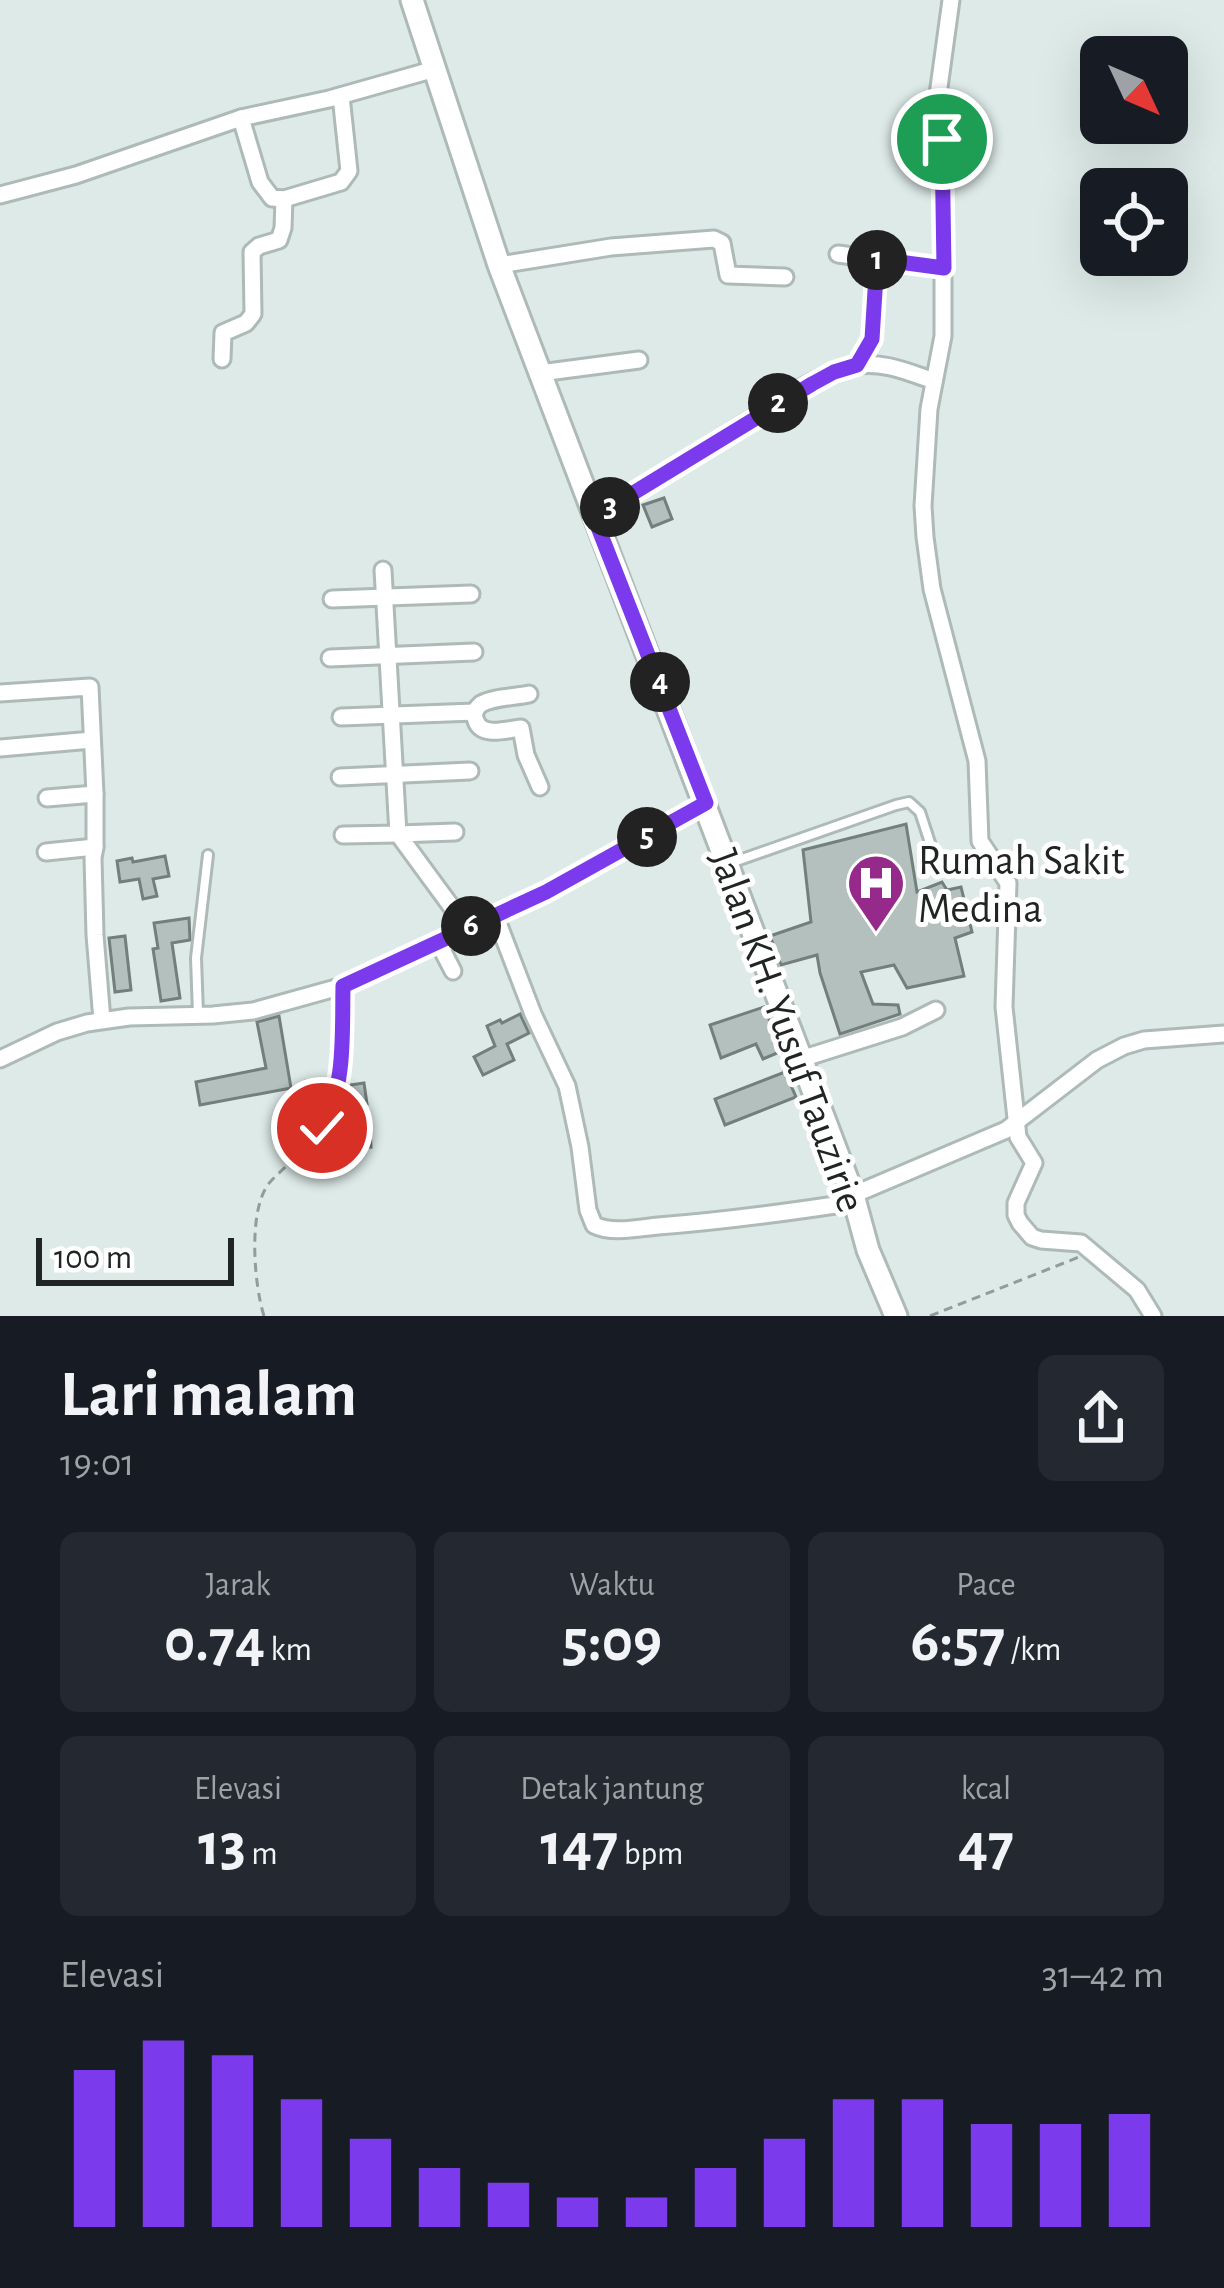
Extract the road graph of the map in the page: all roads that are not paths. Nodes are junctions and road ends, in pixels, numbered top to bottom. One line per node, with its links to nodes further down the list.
1 (412, 0): 3 (main road, Jalan KH. Yusuf Tauzirie)
2 (951, 0): 11 (street)
3 (435, 69): 4 (street); 10 (main road, Jalan KH. Yusuf Tauzirie)
4 (341, 96): 5 (street); 7 (street)
5 (241, 118): 6 (street); 7 (street)
6 (0, 195)
7 (284, 199): 13 (street)
8 (838, 254): 9 (street)
9 (877, 259): 11 (street); 15 (street)
10 (499, 265): 12 (street); 16 (main road, Jalan KH. Yusuf Tauzirie)
11 (944, 268): 17 (street)
12 (785, 277)
13 (222, 359)
14 (639, 360): 16 (street)
15 (857, 365): 17 (street); 18 (street)
16 (540, 373): 18 (main road, Jalan KH. Yusuf Tauzirie)
17 (934, 381): 58 (street)
18 (594, 517): 39 (main road, Jalan KH. Yusuf Tauzirie)
19 (383, 570): 21 (street)
20 (471, 594): 21 (street)
21 (385, 597): 22 (street); 24 (street)
22 (332, 599)
23 (474, 652): 24 (street)
24 (388, 656): 25 (street); 29 (street)
25 (330, 658)
26 (0, 693): 31 (street)
27 (530, 694): 28 (street)
28 (475, 712): 29 (street); 36 (street)
29 (392, 716): 30 (street); 34 (street)
30 (341, 718)
31 (92, 740): 32 (street); 37 (street)
32 (0, 748)
33 (470, 771): 34 (street)
34 (395, 774): 35 (street); 41 (street)
35 (340, 777)
36 (540, 787)
37 (94, 794): 38 (street); 43 (street)
38 (47, 798)
39 (706, 803): 47 (main road, Jalan KH. Yusuf Tauzirie); 48 (street)
40 (455, 832): 41 (street)
41 (398, 834): 42 (street); 49 (street)
42 (343, 835)
43 (95, 847): 44 (street); 54 (street)
44 (46, 852)
45 (933, 852): 47 (lane)
46 (208, 855): 53 (lane)
47 (727, 865): 57 (main road, Jalan KH. Yusuf Tauzirie)
48 (495, 915): 49 (street); 59 (street)
49 (467, 928): 50 (street)
50 (438, 942): 51 (street); 53 (street)
51 (453, 971)
52 (936, 1010): 57 (street)
53 (198, 1015): 54 (street)
54 (102, 1020): 56 (street)
55 (1224, 1034): 58 (street)
56 (0, 1059)
57 (801, 1059): 59 (main road, Jalan KH. Yusuf Tauzirie)
58 (1016, 1124): 59 (street); 61 (street)
59 (854, 1199): 60 (main road, Jalan KH. Yusuf Tauzirie)
60 (896, 1316)
61 (1153, 1316)

